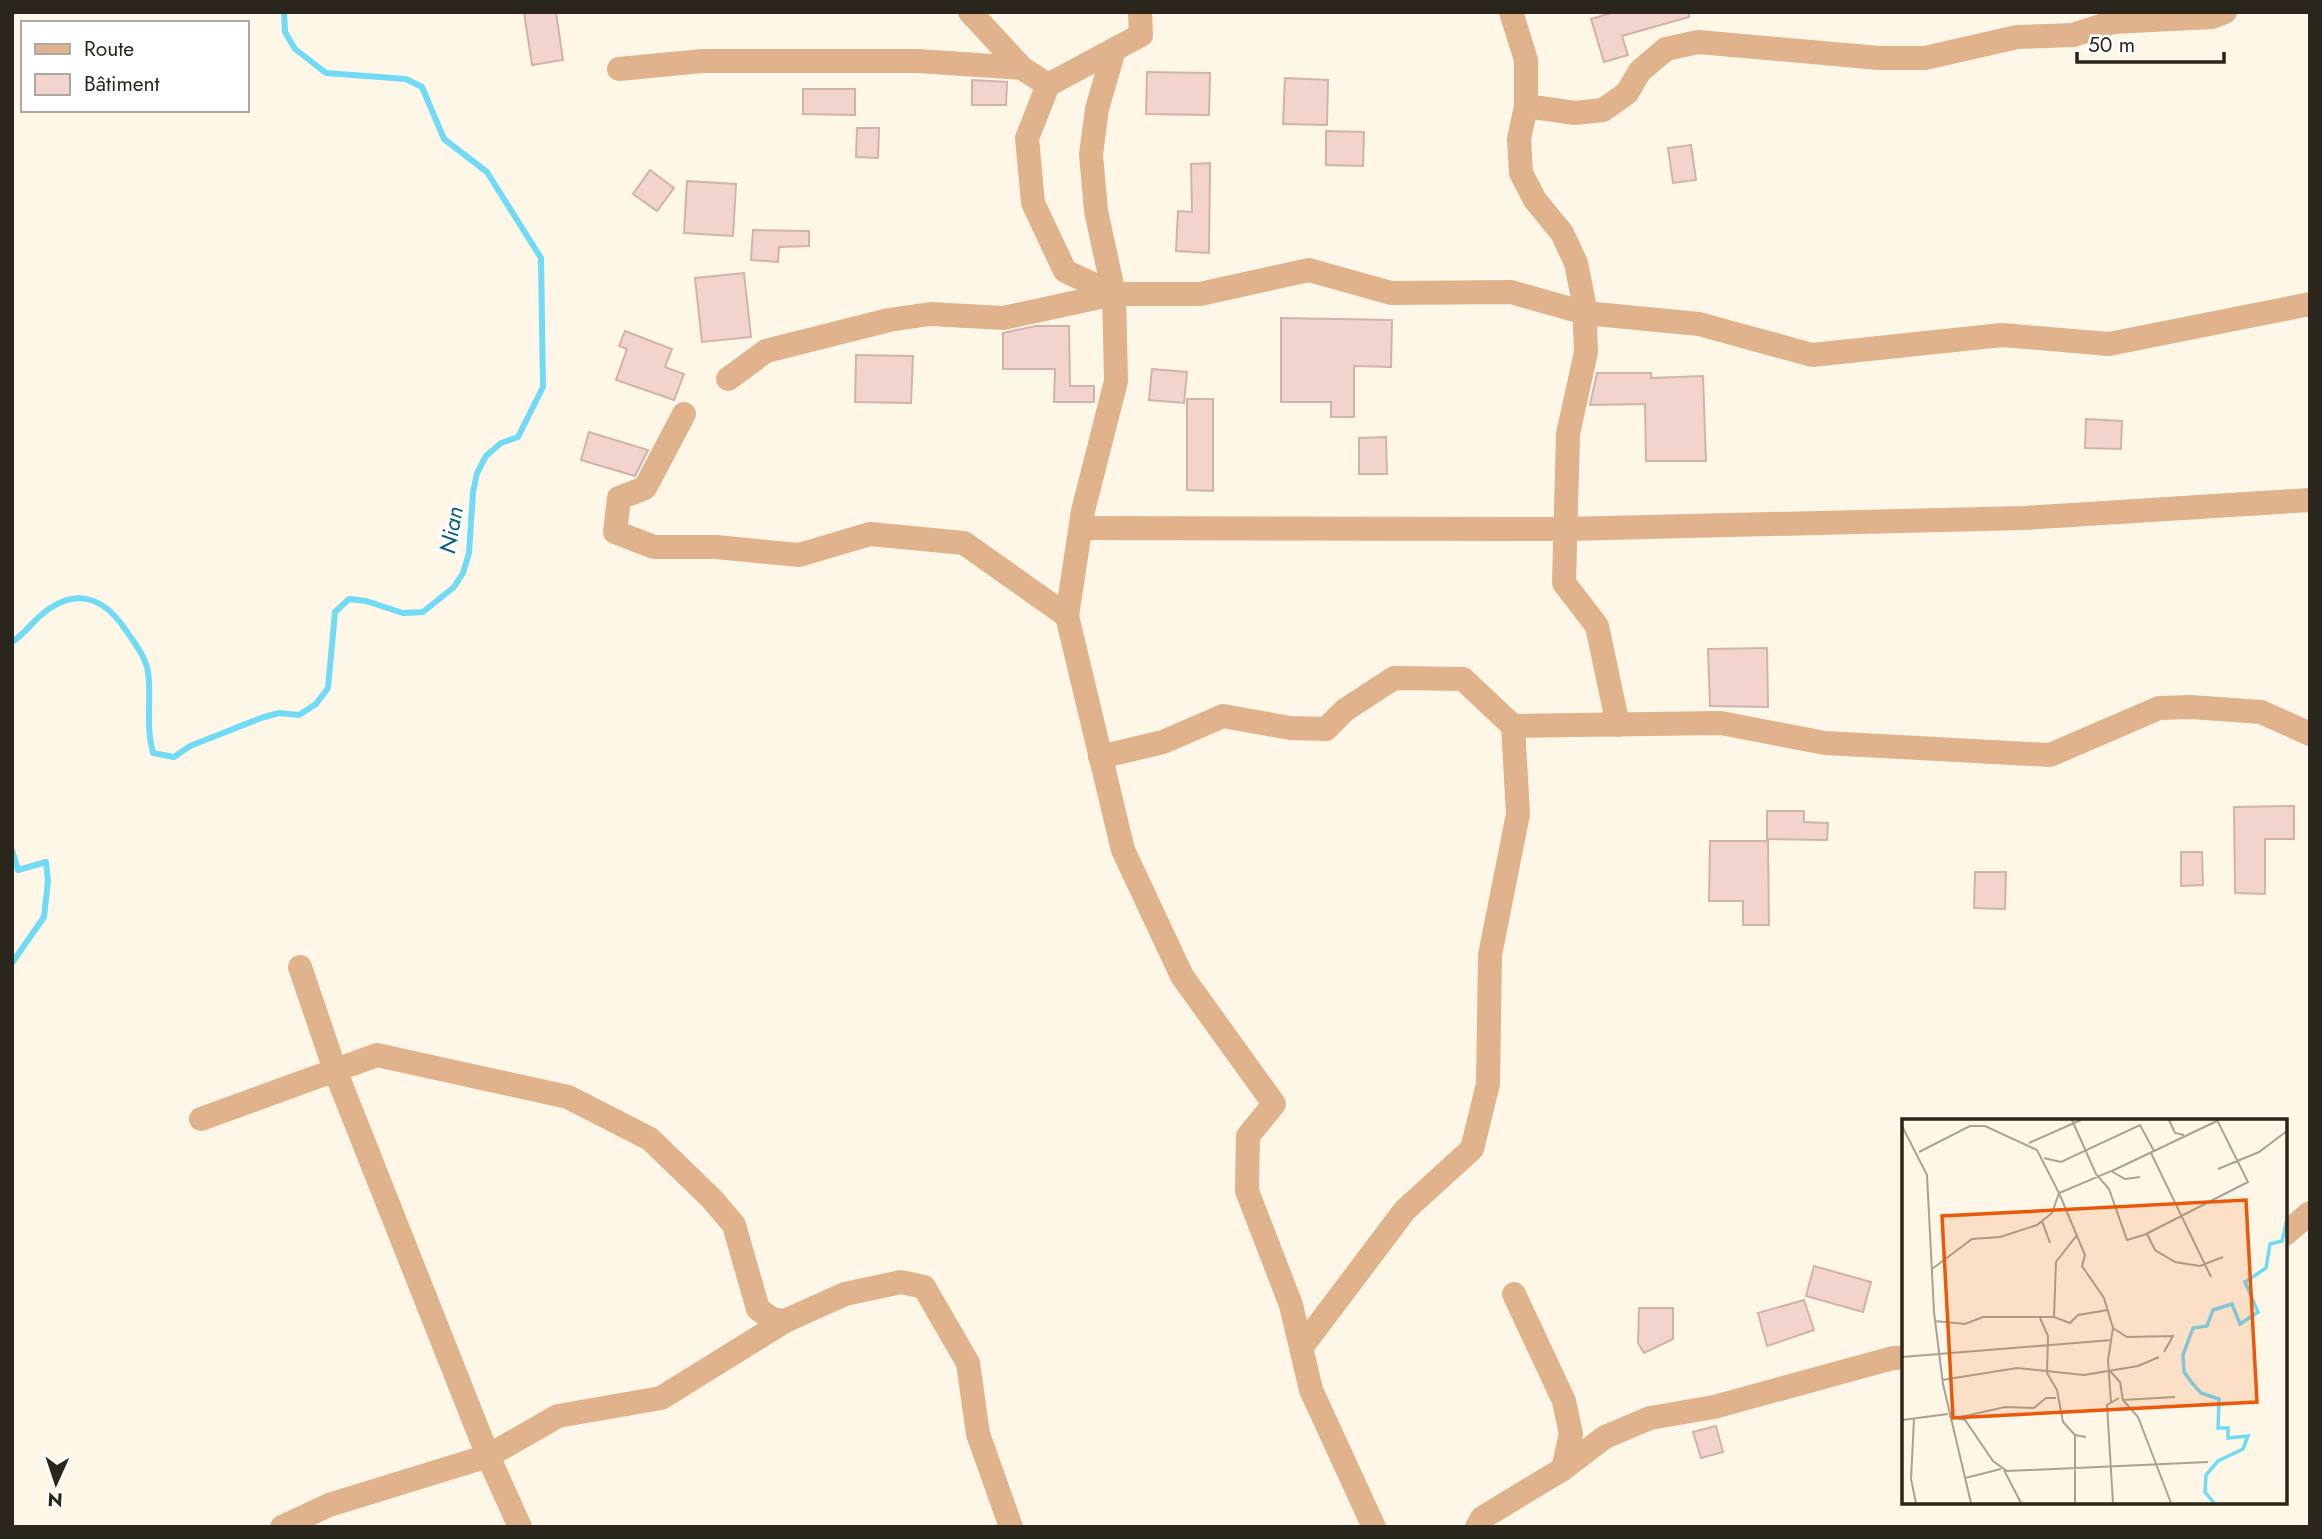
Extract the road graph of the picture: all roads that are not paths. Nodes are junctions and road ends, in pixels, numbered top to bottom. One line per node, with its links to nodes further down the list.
1 (970, 12): 6 (street)
2 (1140, 12): 5 (street)
3 (1511, 12): 9 (street)
4 (2225, 12): 9 (street)
5 (1114, 50): 8 (street); 10 (street)
6 (1022, 68): 7 (street); 8 (street)
7 (619, 69)
8 (1048, 85): 10 (street)
9 (1526, 106): 12 (street)
10 (1114, 294): 12 (street); 13 (street); 16 (street)
11 (2310, 304): 12 (street)
12 (1585, 313): 17 (street)
13 (728, 380)
14 (684, 414): 18 (street)
15 (2310, 500): 17 (street)
16 (1081, 528): 17 (street); 18 (street)
17 (1566, 529): 19 (street)
18 (1067, 616): 22 (street)
19 (1618, 725): 20 (street); 21 (street)
20 (1513, 726): 22 (street); 30 (street)
21 (2310, 734)
22 (1100, 757): 30 (street)
23 (300, 967): 24 (street)
24 (335, 1070): 25 (street); 29 (street); 32 (street)
25 (201, 1119)
26 (2310, 1213): 27 (street)
27 (2287, 1232)
28 (1514, 1294): 33 (street)
29 (785, 1321): 32 (street); 36 (street)
30 (1301, 1348): 37 (street)
31 (1902, 1358): 33 (street)
32 (488, 1456): 34 (street); 35 (street)
33 (1563, 1469): 38 (street)
34 (282, 1527)
35 (520, 1527)
36 (1011, 1527)
37 (1374, 1527)
38 (1476, 1527)

